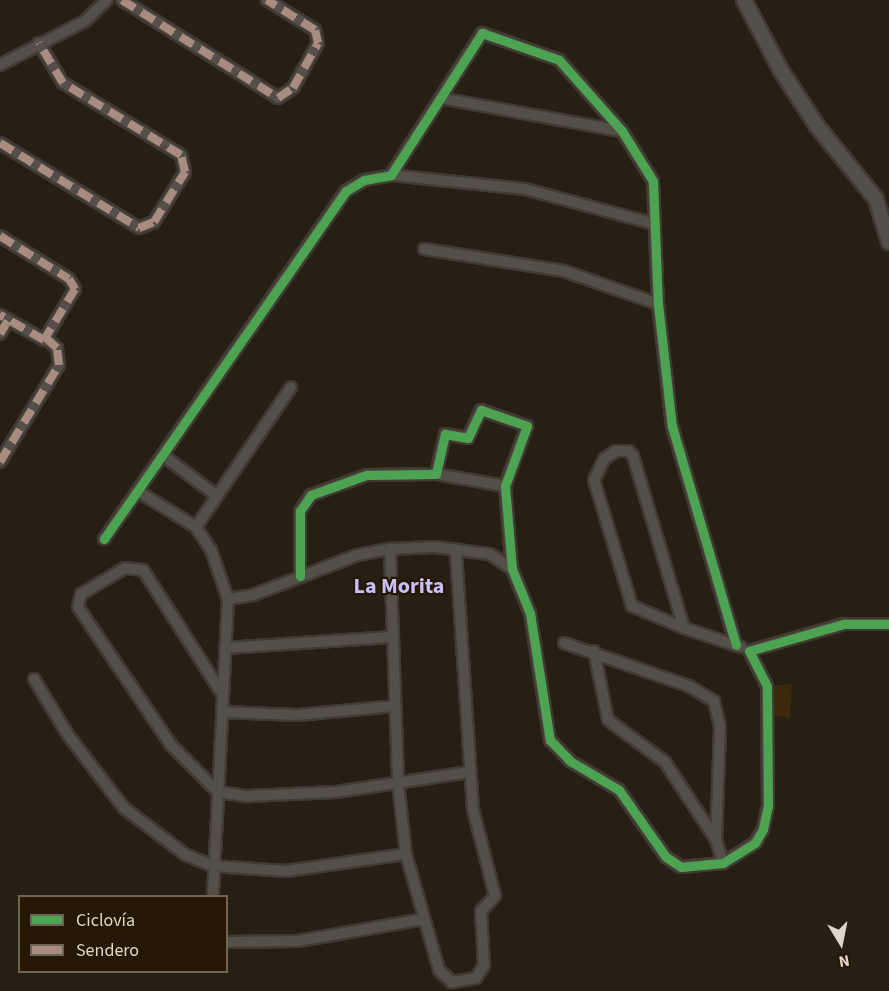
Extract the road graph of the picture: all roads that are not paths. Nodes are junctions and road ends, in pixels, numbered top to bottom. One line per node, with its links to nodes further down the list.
1 (107, 0): 5 (street)
2 (122, 0): 3 (street)
3 (267, 0)
4 (744, 0): 13 (street)
5 (39, 44): 6 (street); 9 (street)
6 (0, 65)
7 (440, 98): 8 (street); 8 (street); 10 (street)
8 (622, 131): 11 (street)
9 (0, 143)
10 (391, 175): 11 (street); 20 (street)
11 (655, 224): 15 (street)
12 (0, 236): 18 (street)
13 (889, 242)
14 (424, 249): 15 (street)
15 (657, 304): 37 (street)
16 (4, 318): 17 (street); 18 (street)
17 (0, 334)
18 (46, 338): 21 (street)
19 (291, 387): 25 (street)
20 (164, 456): 24 (street); 25 (street)
21 (0, 462)
22 (436, 474): 23 (street); 23 (street); 31 (street)
23 (505, 486): 30 (street)
24 (139, 492): 26 (street); 27 (street)
25 (216, 496): 26 (street)
26 (196, 527): 32 (street)
27 (104, 539)
28 (390, 549): 29 (street); 31 (street); 35 (street)
29 (456, 550): 30 (street); 45 (street)
30 (512, 569): 50 (street)
31 (300, 576): 32 (street)
32 (228, 599): 38 (street)
33 (889, 624): 40 (street)
34 (684, 628): 34 (street); 37 (street)
35 (391, 637): 38 (street); 43 (street)
36 (564, 643): 39 (street)
37 (736, 645): 40 (street)
38 (226, 648): 42 (street)
39 (594, 651): 48 (street); 48 (street)
40 (749, 651): 50 (street)
41 (34, 679): 51 (street)
42 (223, 695): 44 (street); 47 (street)
43 (395, 706): 44 (street); 46 (street)
44 (222, 712): 47 (street)
45 (470, 772): 46 (street); 53 (street)
46 (398, 783): 47 (street); 49 (street)
47 (218, 792): 51 (street)
48 (716, 840): 50 (street)
49 (406, 854): 51 (street); 53 (street)
50 (723, 863)
51 (213, 866): 52 (street)
52 (213, 895)
53 (424, 919): 54 (street)
54 (228, 942)

